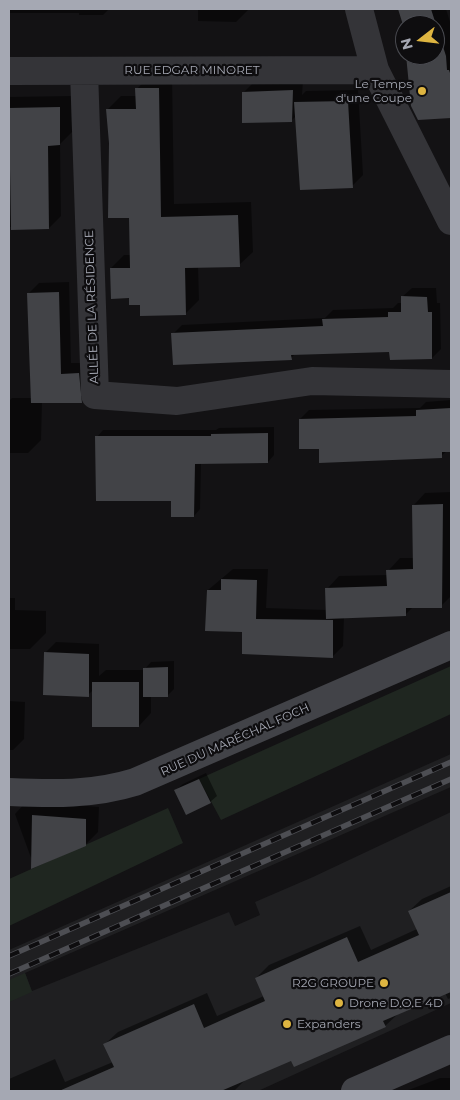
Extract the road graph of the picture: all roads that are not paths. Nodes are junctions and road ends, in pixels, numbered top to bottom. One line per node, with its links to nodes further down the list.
1 (359, 9): 2 (street)
2 (375, 70): 4 (street, RUE EDGAR MINORET); 5 (street)
3 (9, 71): 4 (street, RUE EDGAR MINORET)
4 (84, 71): 6 (street, ALLÉE DE LA RÉSIDENCE)
5 (451, 221)
6 (451, 384)
7 (451, 645): 8 (street, RUE DU MARÉCHAL FOCH)
8 (9, 792)
9 (451, 1049): 10 (street)
10 (355, 1091)

